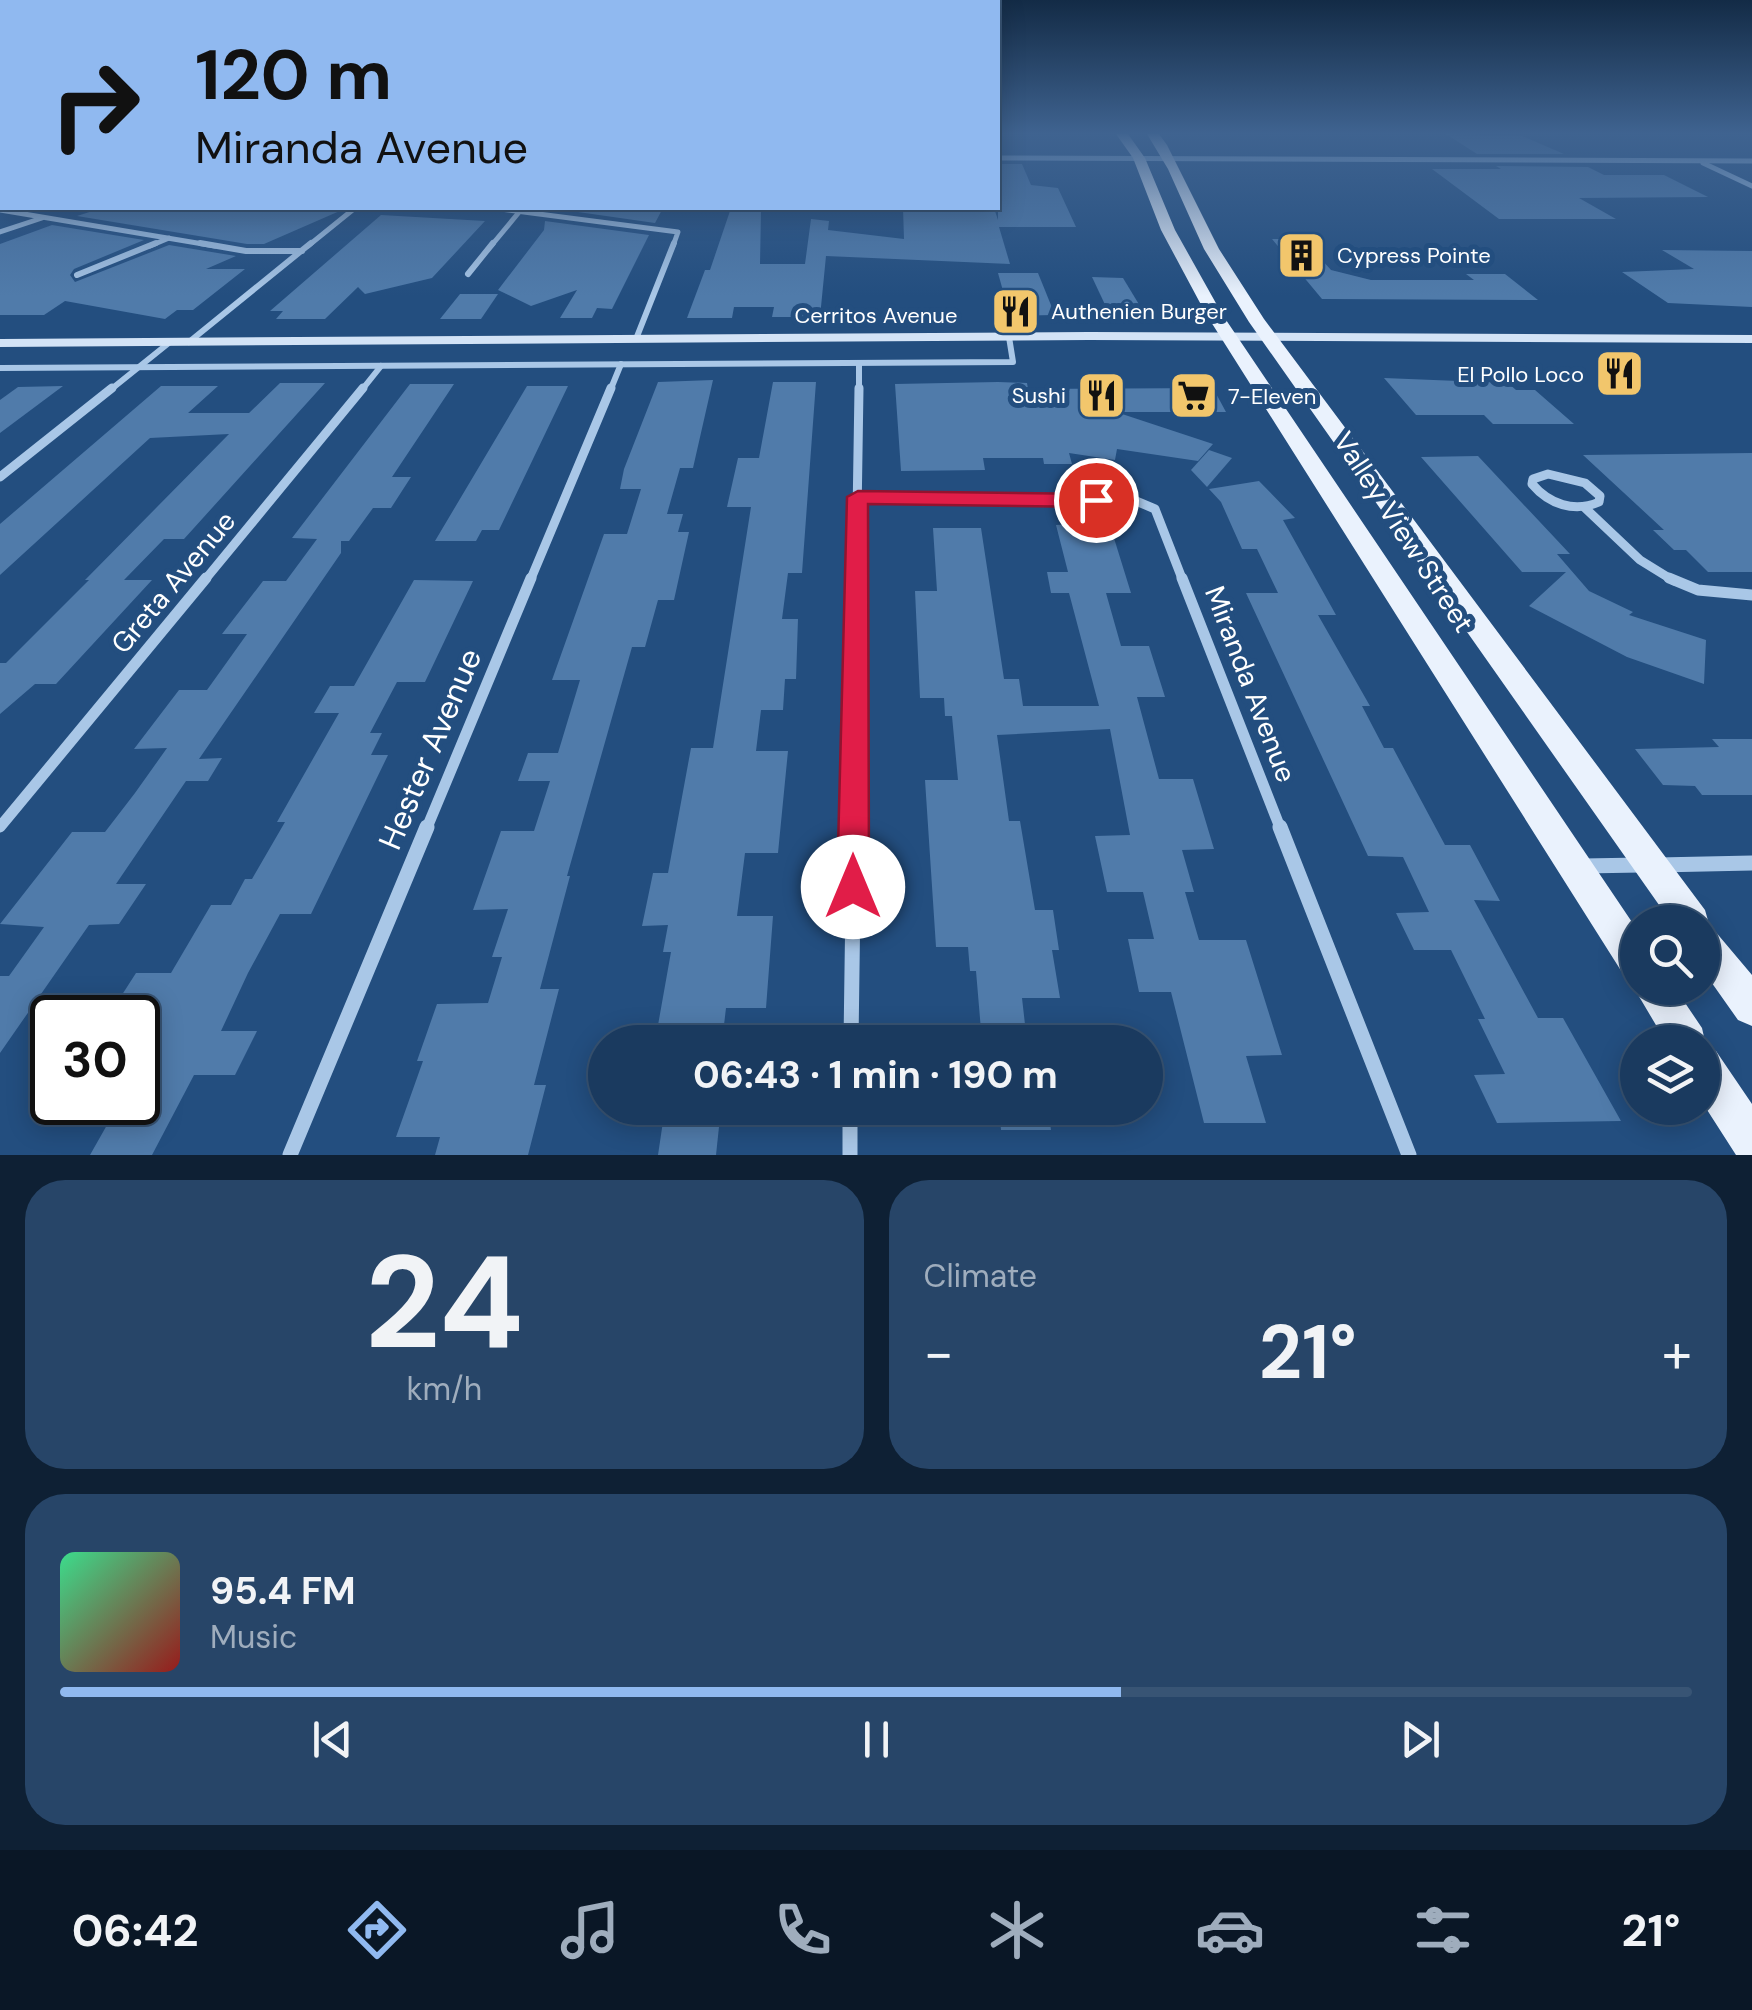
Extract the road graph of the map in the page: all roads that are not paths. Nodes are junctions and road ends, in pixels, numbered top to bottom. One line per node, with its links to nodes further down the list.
1 (1151, 188): 14 (main road, Valley View Street)
2 (1184, 188): 15 (main road, Valley View Street)
3 (0, 210): 7 (street)
4 (353, 210): 10 (street)
5 (511, 210): 6 (street)
6 (520, 211): 11 (street); 16 (street)
7 (43, 217): 8 (street); 9 (street)
8 (0, 232)
9 (171, 238): 10 (street); 12 (street)
10 (302, 251): 19 (street)
11 (468, 274)
12 (77, 275)
13 (1009, 336): 14 (main road, Cerritos Avenue); 16 (main road, Cerritos Avenue); 21 (street)
14 (1231, 336): 15 (main road, Cerritos Avenue); 33 (main road, Valley View Street)
15 (1268, 336): 17 (main road, Cerritos Avenue); 32 (main road, Valley View Street)
16 (636, 339): 19 (main road, Cerritos Avenue)
17 (1752, 339)
18 (170, 342): 19 (main road, Cerritos Avenue); 20 (main road, Cerritos Avenue); 24 (street)
19 (189, 342)
20 (0, 343)
21 (859, 363): 22 (street); 27 (street)
22 (621, 364): 23 (street); 42 (street, Hester Avenue)
23 (382, 366): 24 (street); 30 (street, Greta Avenue)
24 (136, 367): 25 (street); 26 (street)
25 (0, 368)
26 (0, 477)
27 (858, 497): 38 (street); 44 (street, Miranda Avenue)
28 (1584, 507): 28 (street); 29 (street)
29 (1752, 596)
30 (0, 827)
31 (1752, 863): 32 (street)
32 (1650, 865): 33 (street); 34 (main road, Valley View Street)
33 (1574, 866): 35 (main road, Valley View Street)
34 (1679, 905)
35 (1620, 936)
36 (1720, 963): 37 (main road)
37 (1752, 1007)
38 (851, 1025)
39 (1720, 1092): 41 (main road)
40 (850, 1125): 43 (street)
41 (1752, 1141)
42 (290, 1155)
43 (850, 1155)
44 (1410, 1155)

